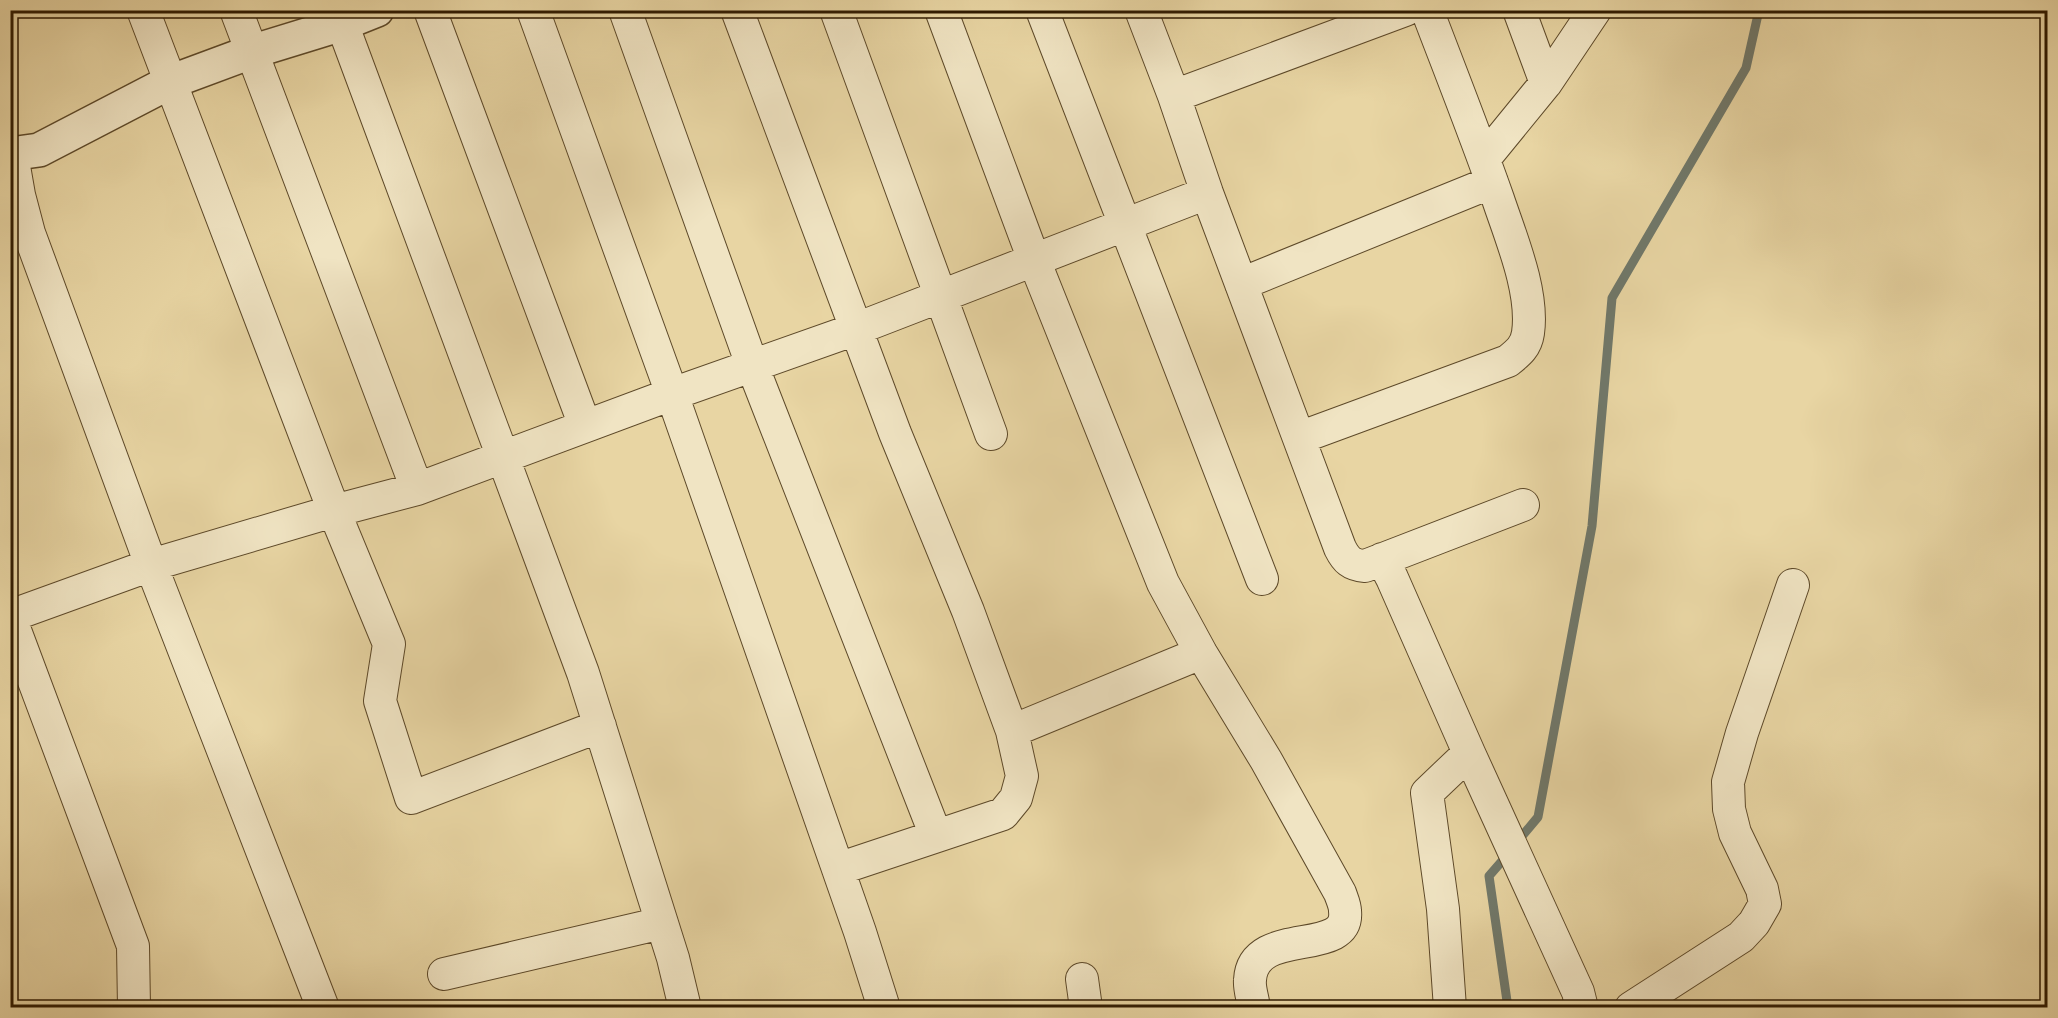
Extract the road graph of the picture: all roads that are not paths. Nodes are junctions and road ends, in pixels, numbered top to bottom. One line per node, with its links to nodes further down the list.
1 (144, 10): 18 (street)
2 (236, 10): 17 (street)
3 (377, 10): 16 (street)
4 (430, 10): 31 (street)
5 (532, 10): 30 (street)
6 (625, 10): 29 (street)
7 (737, 10): 28 (street)
8 (836, 10): 27 (street)
9 (941, 10): 25 (street)
10 (1042, 10): 24 (street)
11 (1141, 10): 20 (street)
12 (1405, 10): 20 (street)
13 (1427, 10): 22 (street)
14 (1519, 10): 19 (street)
15 (1595, 10): 19 (street)
16 (340, 17): 17 (street); 34 (street)
17 (251, 52): 18 (street); 35 (street)
18 (170, 82): 21 (street); 37 (street)
19 (1546, 83): 22 (street)
20 (1174, 96): 23 (street)
21 (11, 154): 39 (street)
22 (1488, 170): 26 (street); 33 (street)
23 (1207, 193): 24 (street); 26 (street)
24 (1126, 226): 25 (street); 40 (street)
25 (1034, 260): 27 (street); 43 (street)
26 (1241, 284): 33 (street)
27 (940, 296): 28 (street); 32 (street)
28 (856, 329): 29 (street); 45 (street)
29 (752, 365): 30 (street); 47 (street)
30 (672, 393): 31 (street); 48 (street)
31 (585, 426): 34 (street)
32 (991, 434)
33 (1299, 438): 38 (street)
34 (504, 456): 35 (street); 44 (street)
35 (417, 489): 37 (street)
36 (1523, 504): 38 (street)
37 (334, 511): 39 (street); 44 (street)
38 (1382, 559): 46 (street)
39 (151, 565): 42 (street); 53 (street)
40 (1262, 579)
41 (1793, 585): 58 (street)
42 (10, 616): 52 (street)
43 (1201, 653): 45 (street); 56 (street)
44 (600, 726): 49 (street)
45 (1012, 731): 47 (street)
46 (1469, 753): 51 (street); 57 (street)
47 (936, 836): 48 (street)
48 (838, 869): 55 (street)
49 (662, 923): 50 (street); 54 (street)
50 (444, 974)
51 (1580, 1000)
52 (134, 1008)
53 (323, 1008)
54 (686, 1008)
55 (884, 1008)
56 (1254, 1008)
57 (1450, 1008)
58 (1631, 1008)

